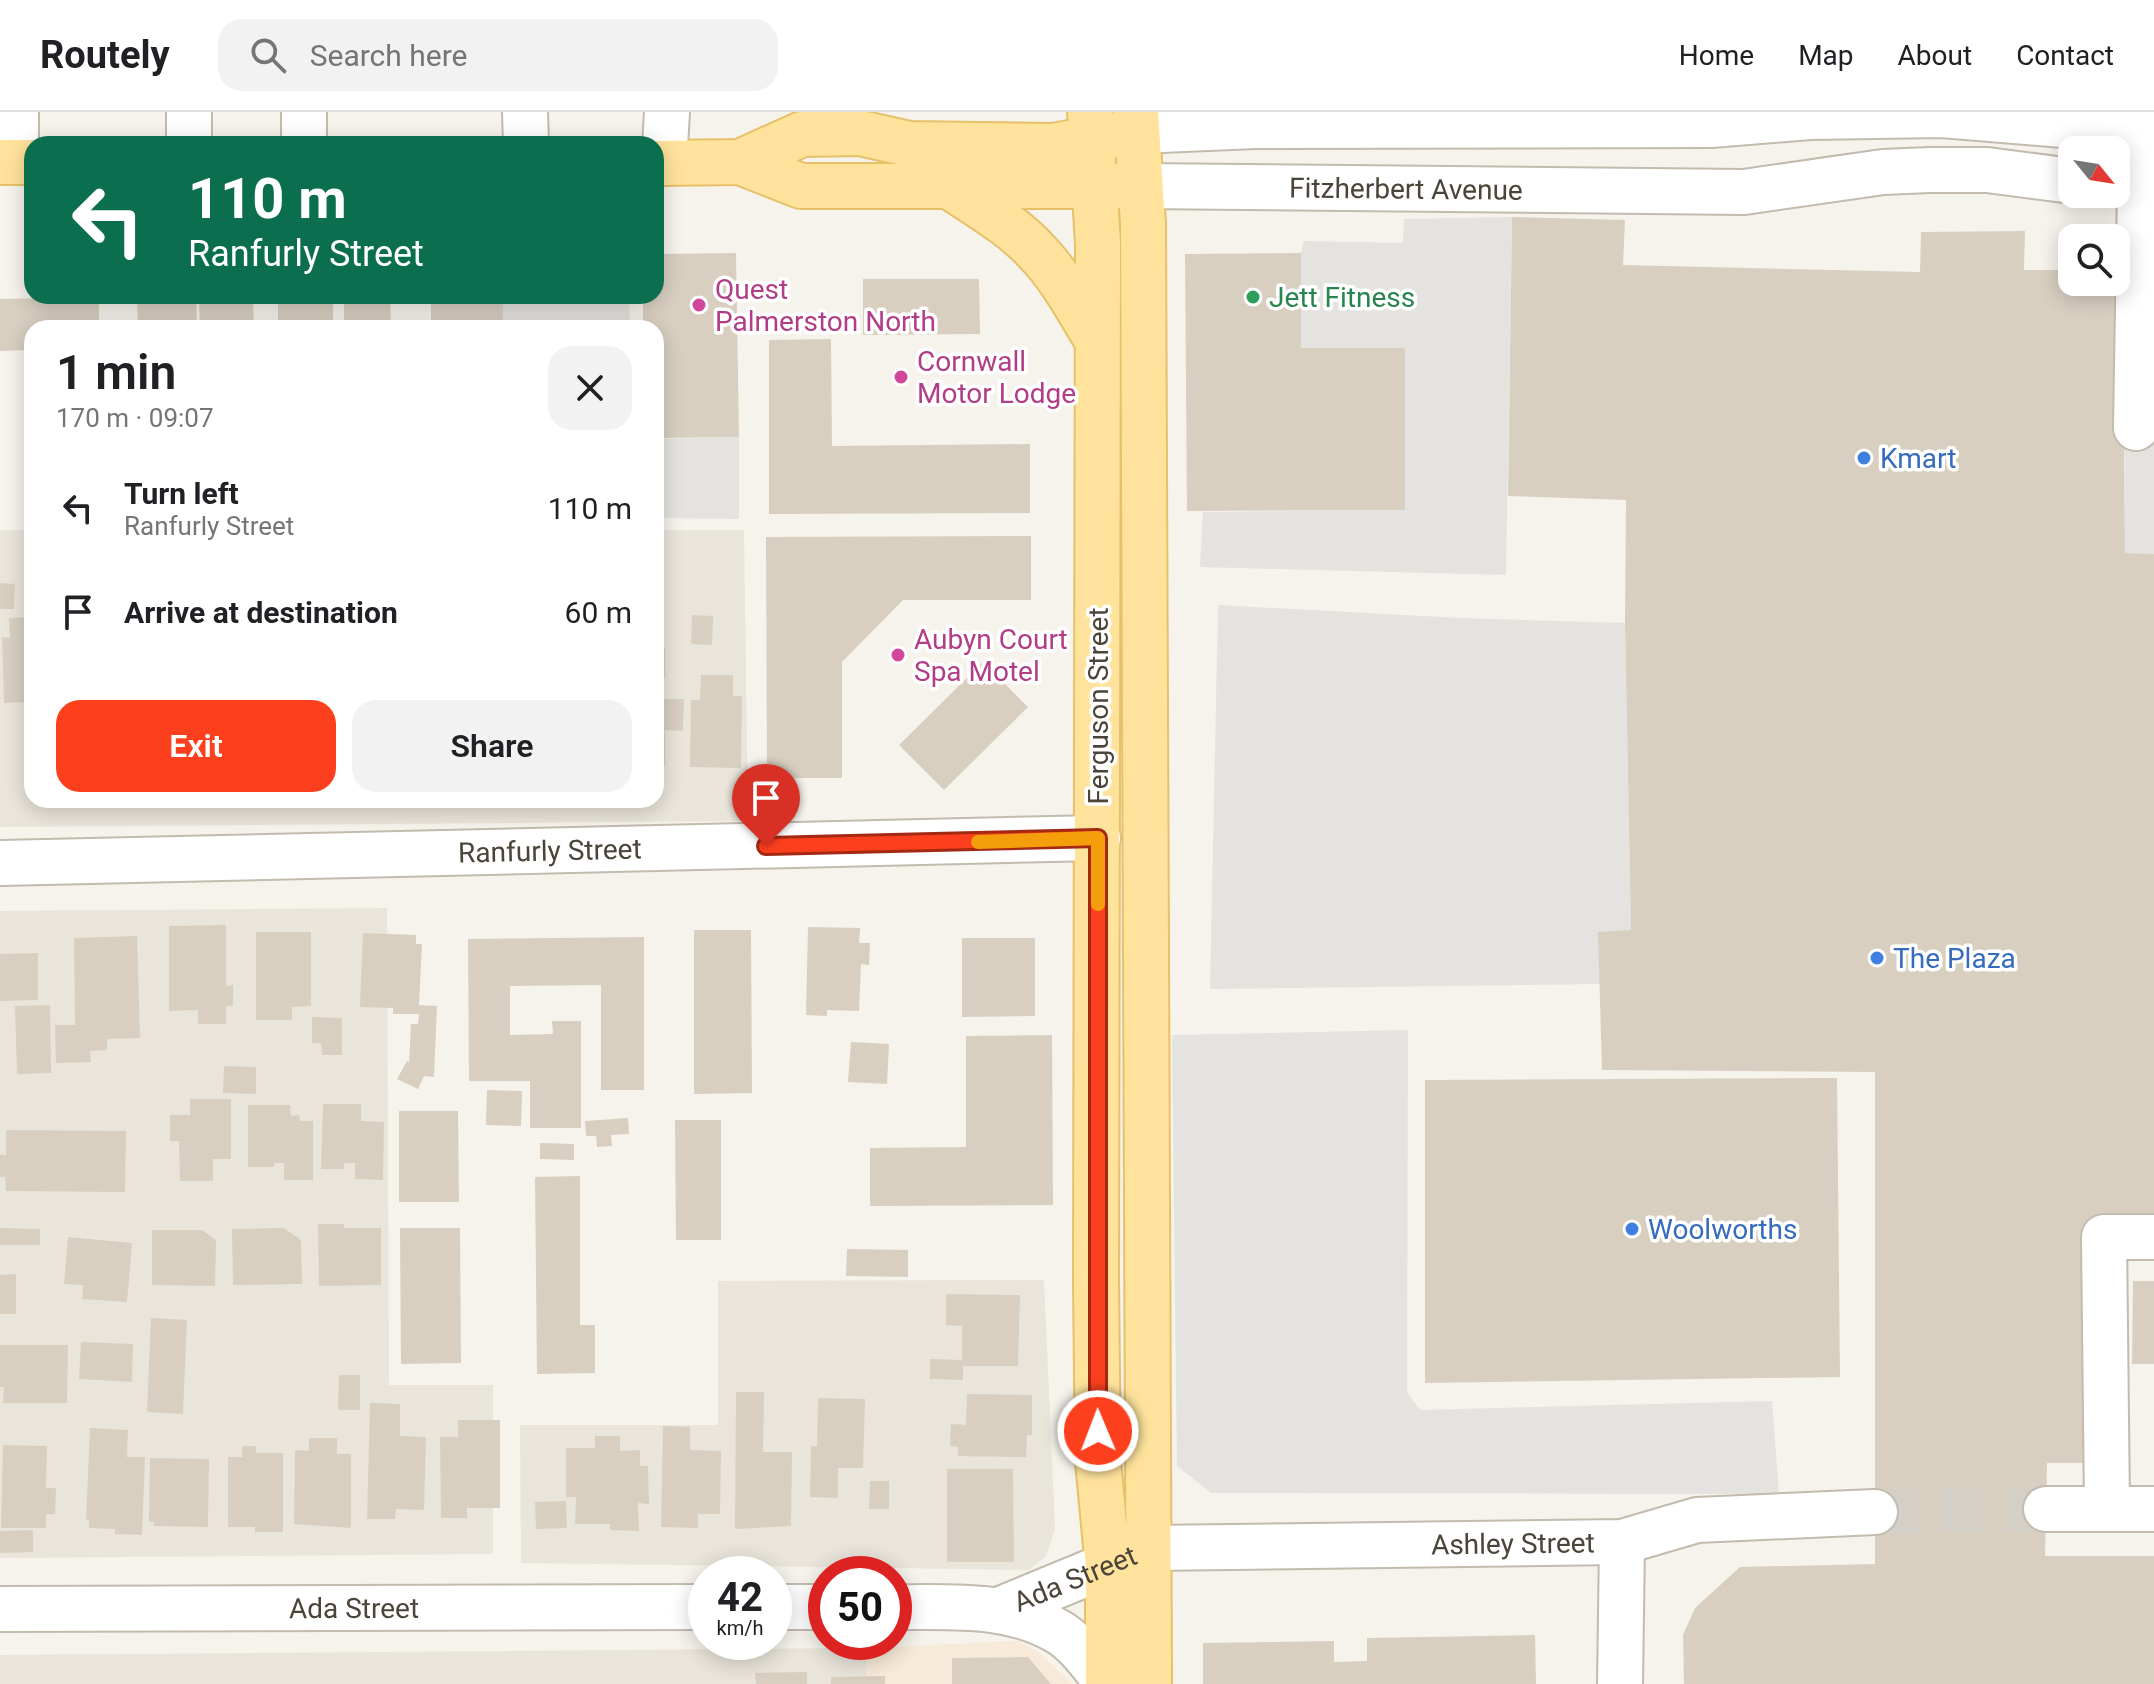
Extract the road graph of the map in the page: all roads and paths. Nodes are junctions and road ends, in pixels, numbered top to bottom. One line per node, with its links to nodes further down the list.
1 (16, 112): 16 (street)
2 (189, 112): 12 (street)
3 (304, 112): 13 (street)
4 (525, 112): 14 (street)
5 (667, 112): 15 (street)
6 (907, 112): 11 (main road)
7 (1810, 117): 8 (street, Fitzherbert Avenue); 10 (street, Fitzherbert Avenue); 21 (street)
8 (1136, 122): 9 (main road, Fitzherbert Avenue); 23 (main road, Ferguson Street)
9 (1091, 125): 11 (main road, Fitzherbert Avenue); 24 (main road, Ferguson Street)
10 (2147, 127): 20 (street)
11 (860, 133): 17 (main road, Fitzherbert Avenue)
12 (189, 136)
13 (304, 136)
14 (526, 136)
15 (664, 136)
16 (16, 162)
17 (740, 162): 18 (main road, Fitzherbert Avenue); 22 (main road, Fitzherbert Avenue)
18 (664, 163)
19 (2058, 179): 21 (street, Fitzherbert Avenue)
20 (2137, 182): 26 (street)
21 (1810, 183): 23 (street, Fitzherbert Avenue)
22 (949, 186): 24 (main road, Fitzherbert Avenue); 25 (main road)
23 (1140, 186): 24 (main road, Fitzherbert Avenue); 35 (main road, Ferguson Street)
24 (1095, 187): 25 (main road, Ferguson Street)
25 (1097, 340): 27 (main road, Ferguson Street)
26 (2136, 428)
27 (1098, 838): 28 (street, Ranfurly Street); 36 (main road, Ferguson Street)
28 (0, 863)
29 (2154, 1237): 30 (street)
30 (2107, 1508): 31 (street); 32 (street)
31 (2046, 1509)
32 (2154, 1509)
33 (1875, 1512): 34 (street, Ashley Street)
34 (1622, 1542): 35 (street, Ashley Street); 43 (street)
35 (1149, 1548): 36 (street, Ada Street); 42 (main road, Ferguson Street)
36 (1108, 1567): 40 (street, Ada Street); 41 (main road, Ferguson Street)
37 (688, 1607): 39 (street, Ada Street)
38 (912, 1607): 40 (street, Ada Street)
39 (0, 1609)
40 (1001, 1609): 41 (street, Ada Street)
41 (1108, 1684)
42 (1149, 1684)
43 (1620, 1684)

